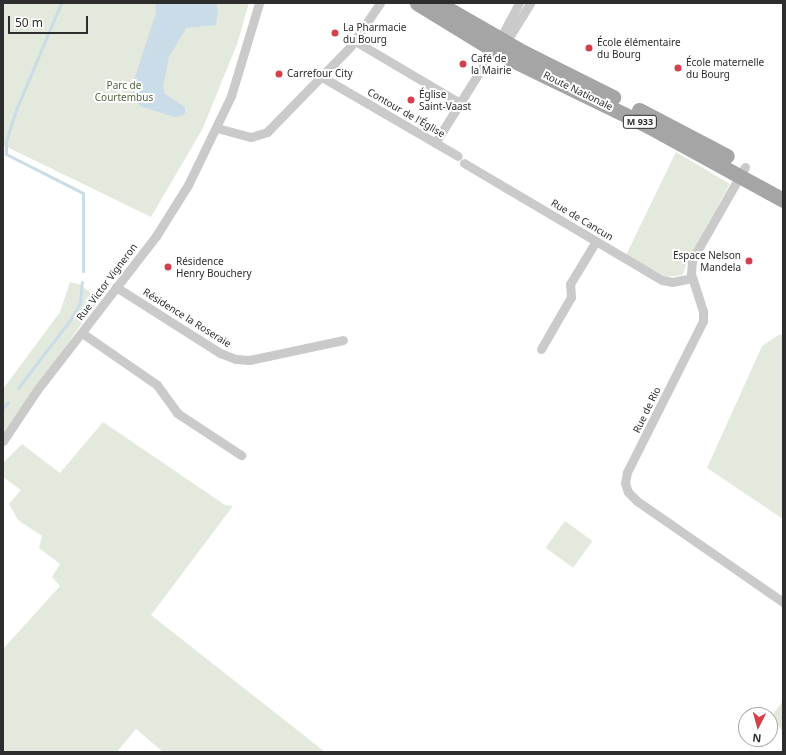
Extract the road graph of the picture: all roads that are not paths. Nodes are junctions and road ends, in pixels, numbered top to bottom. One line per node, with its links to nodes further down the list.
1 (259, 3): 11 (street, Rue Victor Vigneron)
2 (380, 3): 7 (street)
3 (417, 3): 8 (main road, Route Nationale / M 933)
4 (438, 3): 8 (main road, Route Nationale / M 933)
5 (519, 3): 8 (street)
6 (530, 3): 8 (street)
7 (355, 40): 9 (street); 10 (street)
8 (497, 45): 10 (street); 15 (main road, Route Nationale / M 933)
9 (322, 77): 11 (street); 12 (street, Contour de l'Église)
10 (460, 103): 12 (street)
11 (217, 128): 20 (street, Rue Victor Vigneron)
12 (435, 143): 13 (street, Contour de l'Église)
13 (458, 156)
14 (464, 163): 18 (street, Rue de Cancun)
15 (743, 171): 16 (main road, Route Nationale / M 933); 17 (main road, Route Nationale / M 933); 19 (street, Rue de Rio)
16 (783, 188)
17 (783, 200)
18 (596, 242): 19 (street, Rue de Cancun); 23 (street)
19 (692, 278): 26 (street, Rue de Rio)
20 (116, 287): 21 (street, Rue Victor Vigneron); 22 (street, Résidence la Roseraie)
21 (82, 333): 24 (street, Rue Victor Vigneron); 25 (street)
22 (343, 340)
23 (541, 350)
24 (3, 441)
25 (241, 455)
26 (783, 602)

